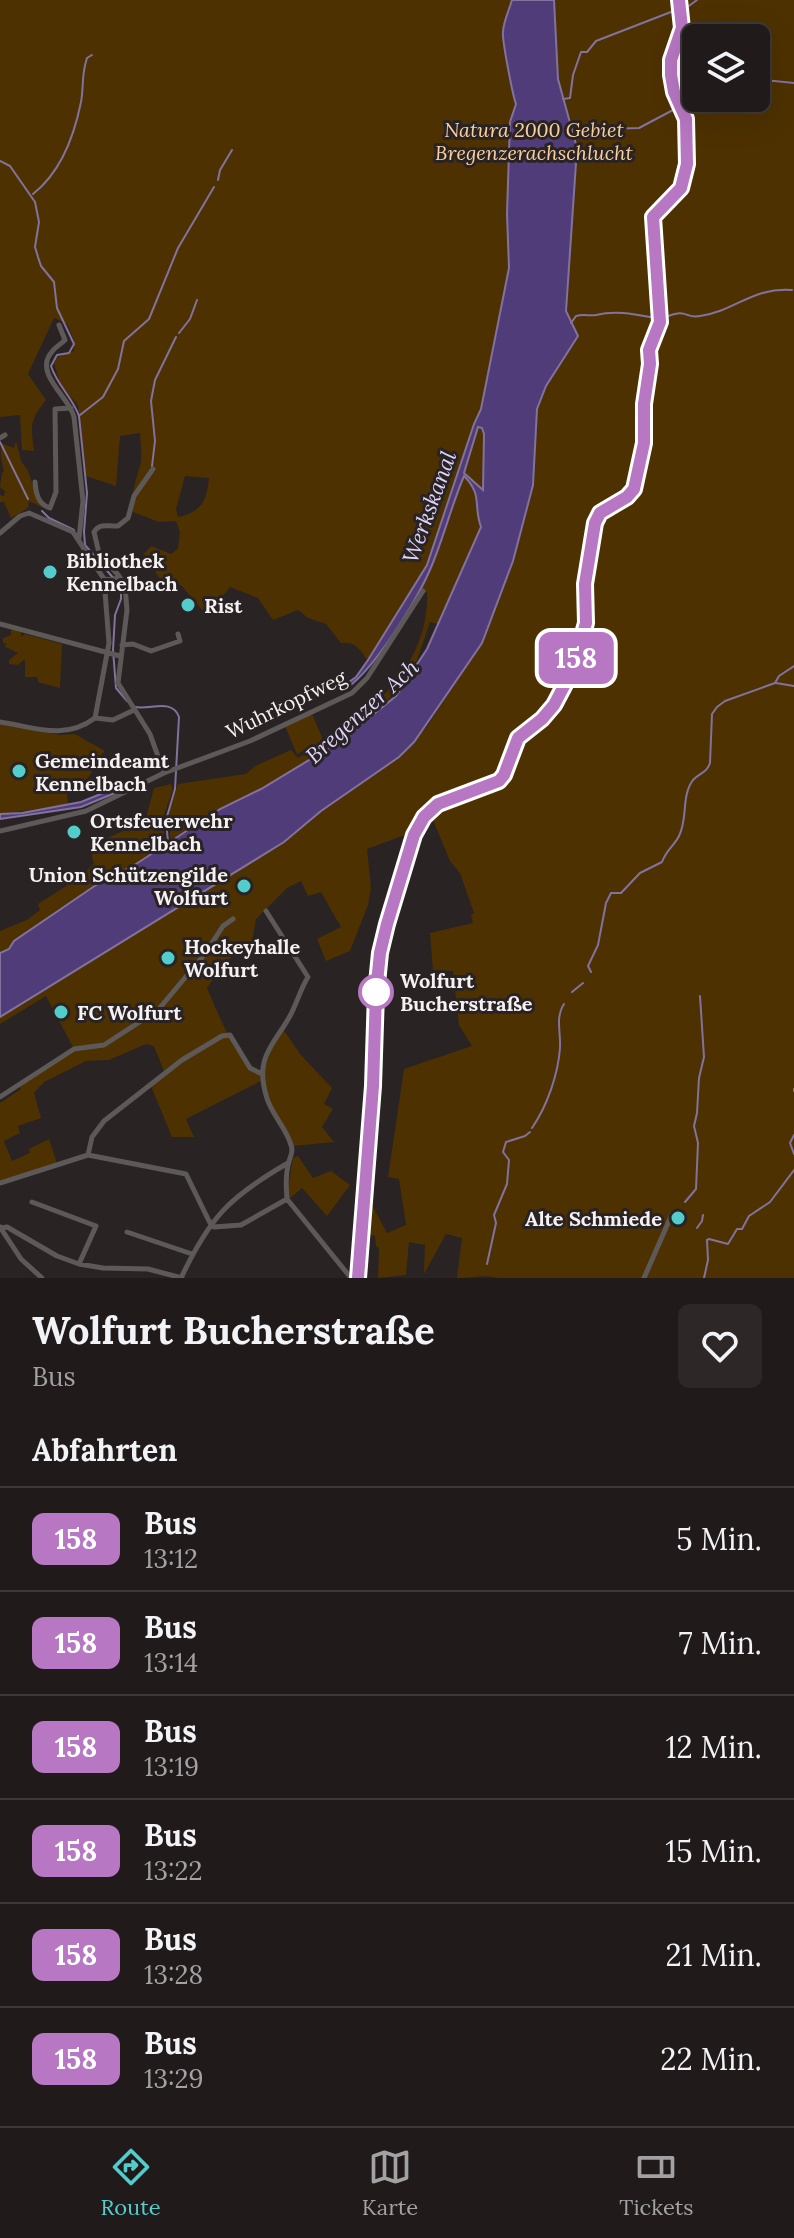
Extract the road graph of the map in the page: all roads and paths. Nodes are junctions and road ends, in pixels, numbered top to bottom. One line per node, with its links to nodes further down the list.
1 (679, 0): 39 (street)
2 (59, 325): 3 (street)
3 (72, 408): 5 (street); 7 (street)
4 (153, 469): 8 (street)
5 (35, 482)
6 (0, 533): 7 (street)
7 (79, 539): 9 (street)
8 (116, 578): 9 (street); 13 (street)
9 (104, 579): 14 (street)
10 (423, 591): 19 (street, Wuhrkopfweg)
11 (0, 624): 14 (street)
12 (178, 634): 13 (street)
13 (122, 645): 15 (street)
14 (108, 654): 15 (street); 17 (street)
15 (119, 656): 16 (street)
16 (134, 707): 17 (street); 19 (street)
17 (95, 718): 18 (street)
18 (0, 722)
19 (164, 773): 20 (street, Wuhrkopfweg)
20 (0, 831)
21 (266, 911): 23 (street)
22 (233, 919): 24 (street)
23 (262, 1074): 25 (street); 26 (street)
24 (0, 1097)
25 (88, 1155): 27 (street); 31 (street)
26 (288, 1163): 28 (street); 31 (street)
27 (0, 1183)
28 (287, 1199): 31 (street); 38 (street)
29 (32, 1202): 35 (street)
30 (672, 1214): 40 (street)
31 (210, 1223): 34 (street)
32 (0, 1228): 35 (street); 36 (street)
33 (127, 1232): 34 (street)
34 (192, 1254): 37 (street)
35 (79, 1264): 37 (street)
36 (42, 1278)
37 (182, 1278)
38 (351, 1278)
39 (358, 1278)
40 (644, 1278)

